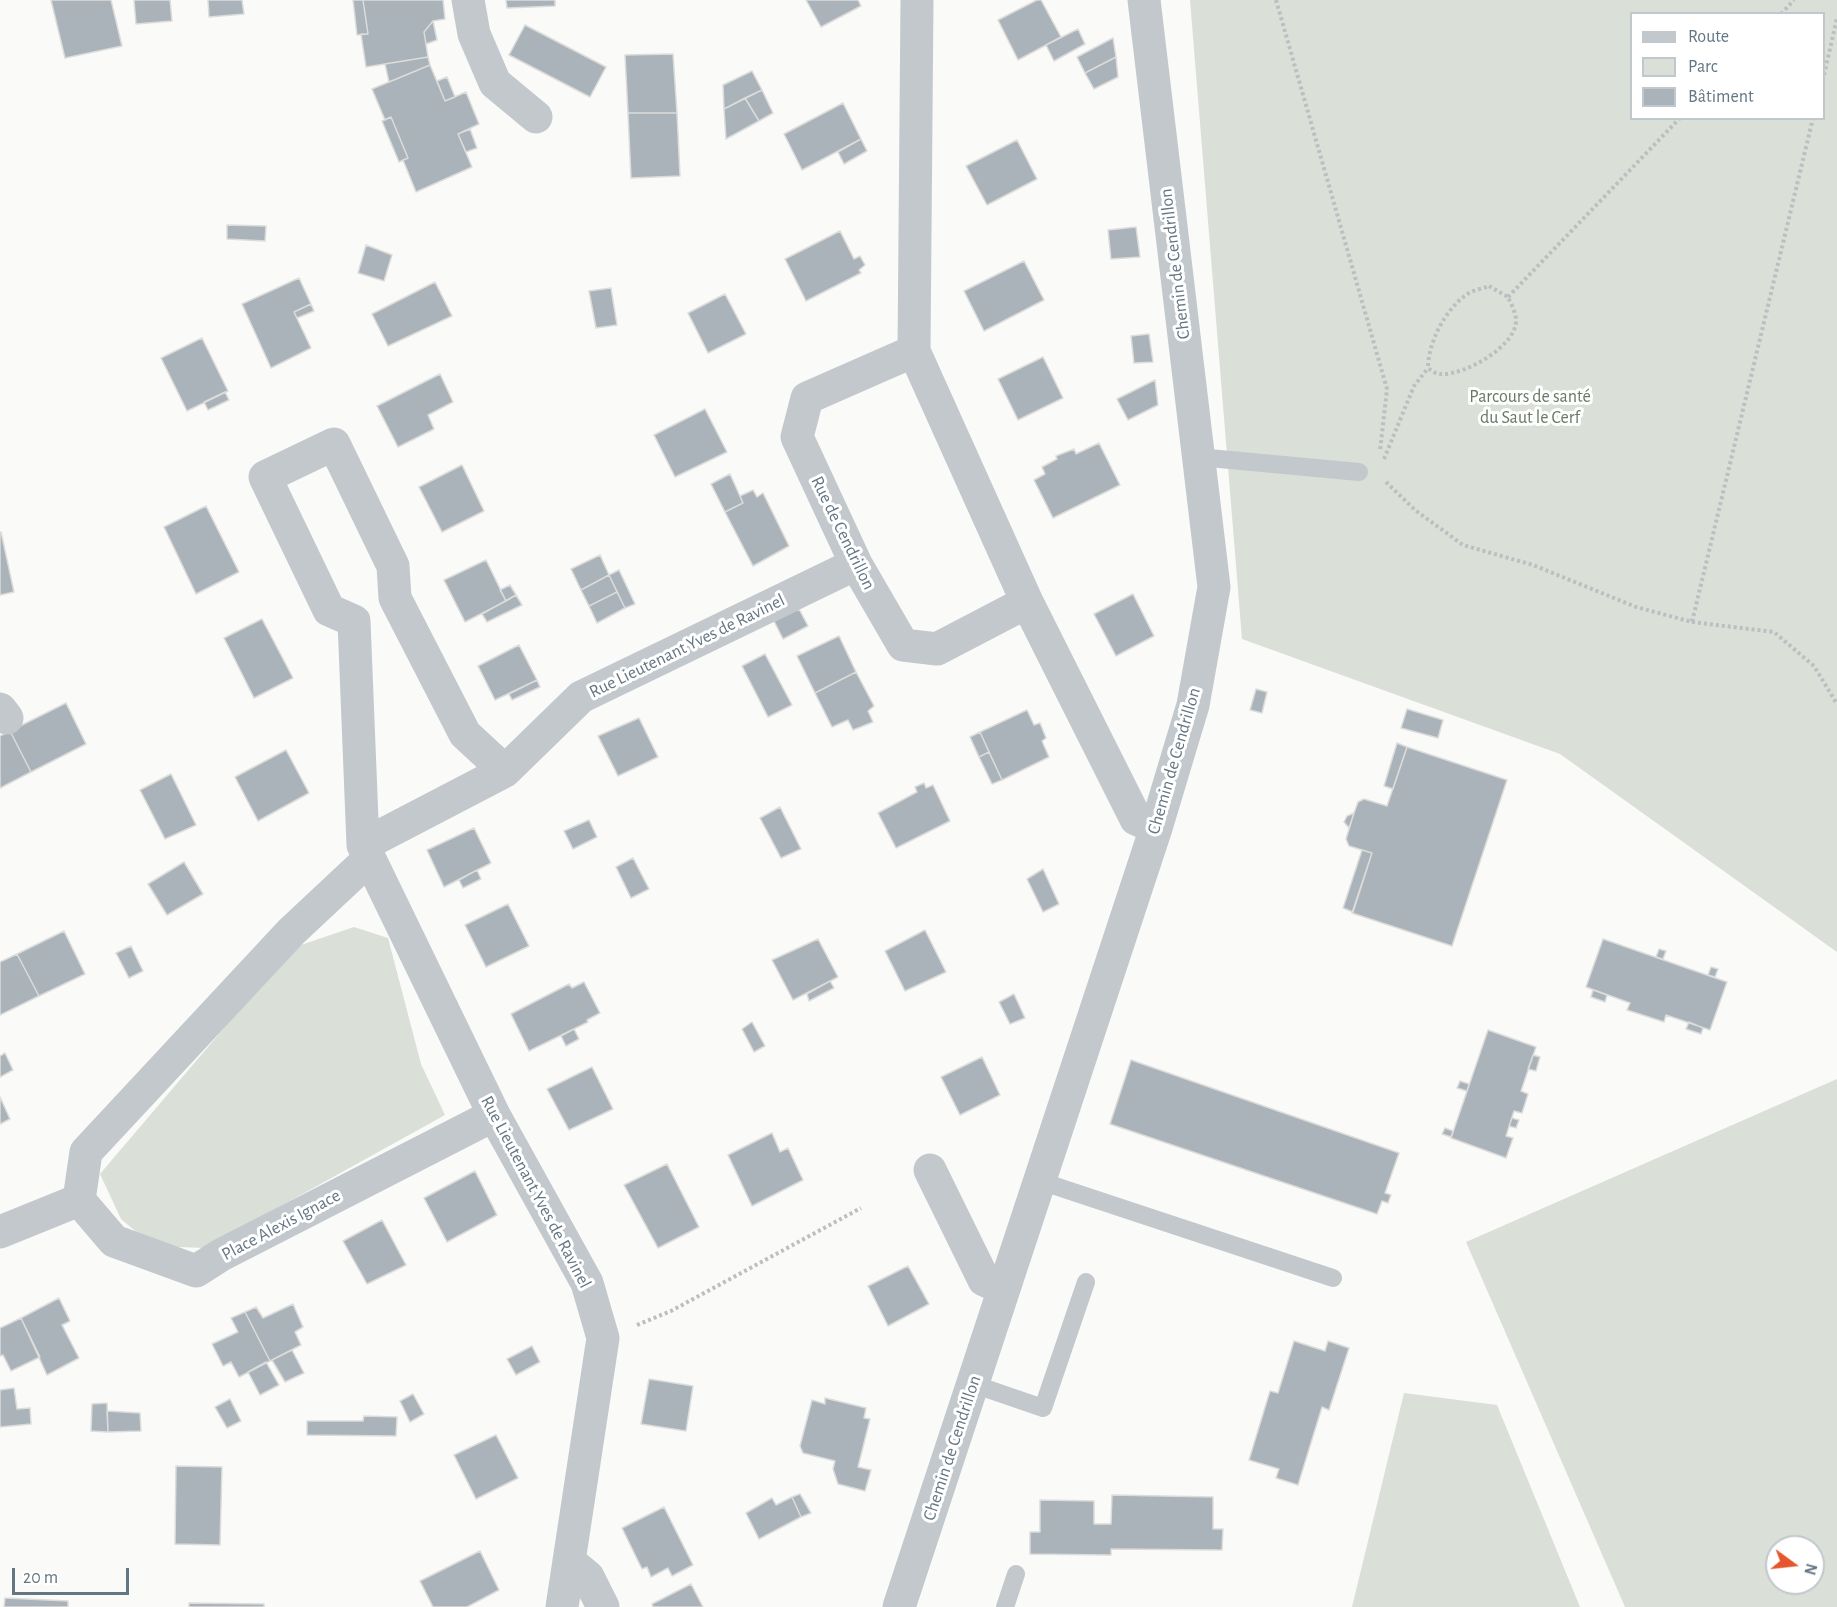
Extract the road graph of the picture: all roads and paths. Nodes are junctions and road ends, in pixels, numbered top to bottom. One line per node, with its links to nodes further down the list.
1 (468, 0): 9 (street)
2 (917, 0): 13 (street)
3 (1144, 0): 15 (street, Chemin de Cendrillon)
4 (1276, 0): 16 (path)
5 (1794, 0): 6 (path)
6 (1783, 12)
7 (1837, 18): 8 (path)
8 (1825, 71)
9 (536, 117)
10 (1678, 120): 12 (path)
11 (1813, 120): 21 (path)
12 (1508, 297): 14 (path); 14 (path)
13 (914, 351): 17 (street, Rue de Cendrillon); 19 (street)
14 (1428, 368): 16 (path)
15 (1198, 458): 16 (lane); 24 (street, Chemin de Cendrillon)
16 (1368, 473): 21 (path)
17 (856, 564): 19 (street, Rue de Cendrillon); 23 (street, Rue Lieutenant Yves de Ravinel)
18 (395, 598): 20 (street); 20 (street); 23 (street)
19 (1027, 602): 24 (street)
20 (354, 621): 25 (street, Rue Lieutenant Yves de Ravinel)
21 (1692, 622): 22 (path)
22 (1837, 704)
23 (505, 771): 25 (street, Rue Lieutenant Yves de Ravinel)
24 (1156, 828): 28 (street, Chemin de Cendrillon)
25 (366, 852): 26 (street, Rue Lieutenant Yves de Ravinel); 29 (street)
26 (494, 1114): 29 (street, Place Alexis Ignace); 35 (street, Rue Lieutenant Yves de Ravinel)
27 (930, 1170): 34 (street)
28 (1040, 1181): 32 (lane); 34 (street, Chemin de Cendrillon)
29 (79, 1200): 31 (street)
30 (861, 1208): 35 (path)
31 (0, 1232)
32 (1333, 1278)
33 (1086, 1282): 36 (lane)
34 (1004, 1288): 36 (street, Chemin de Cendrillon)
35 (603, 1338): 37 (street, Rue Lieutenant Yves de Ravinel)
36 (973, 1384): 41 (street, Chemin de Cendrillon)
37 (570, 1562): 39 (street, Rue Lieutenant Yves de Ravinel); 40 (street)
38 (1016, 1574): 42 (lane)
39 (562, 1607)
40 (603, 1607)
41 (899, 1607)
42 (1005, 1607)

